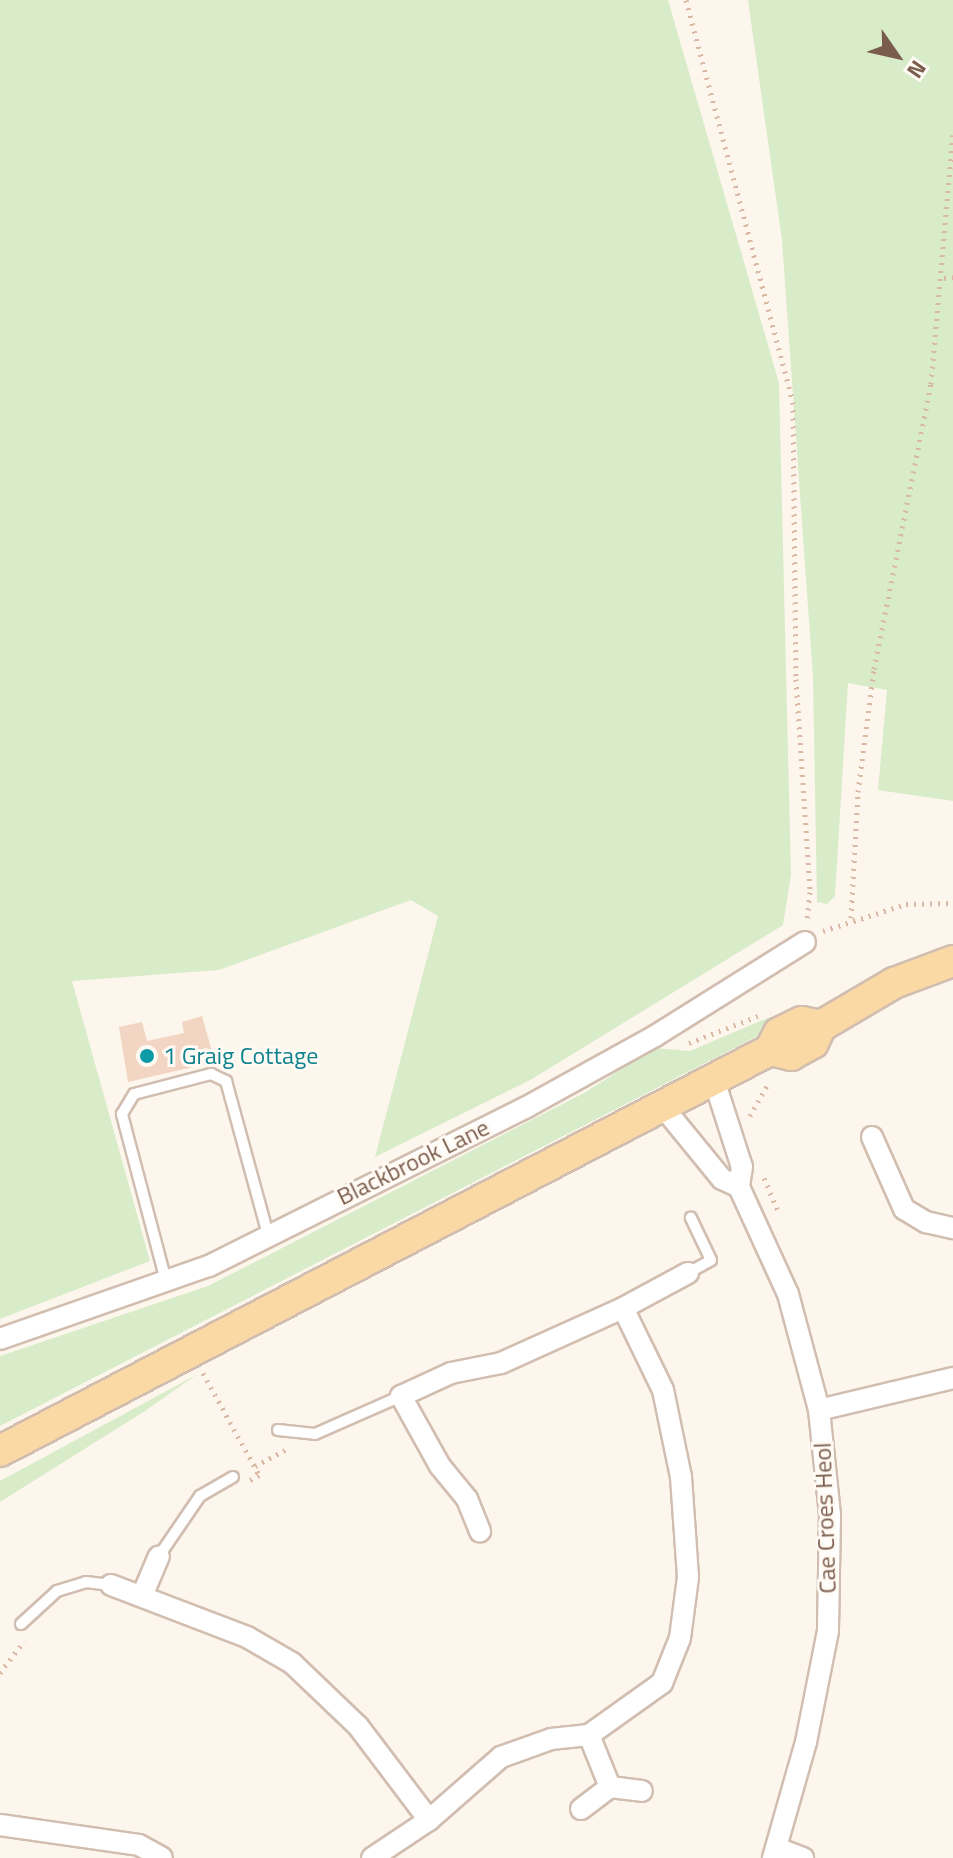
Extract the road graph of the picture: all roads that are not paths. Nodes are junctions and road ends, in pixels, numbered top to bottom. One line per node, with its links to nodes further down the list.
1 (805, 942): 9 (street, Blackbrook Lane)
2 (953, 961): 3 (main road)
3 (714, 1080): 4 (main road); 6 (street, Cae Croes Heol)
4 (663, 1107): 6 (street, Cae Croes Heol); 18 (main road)
5 (872, 1137): 8 (street)
6 (739, 1187): 16 (street, Cae Croes Heol)
7 (691, 1218): 10 (lane)
8 (953, 1228)
9 (268, 1235): 11 (street, Blackbrook Lane); 11 (lane)
10 (688, 1273): 12 (street)
11 (166, 1281): 13 (street, Blackbrook Lane)
12 (623, 1308): 15 (street); 25 (street)
13 (0, 1339)
14 (953, 1378): 16 (street)
15 (401, 1396): 17 (lane); 20 (street)
16 (819, 1410): 31 (street, Cae Croes Heol)
17 (278, 1430)
18 (0, 1451)
19 (233, 1477): 21 (lane)
20 (480, 1531)
21 (159, 1556): 23 (street)
22 (111, 1585): 23 (street); 24 (lane)
23 (142, 1596): 29 (street)
24 (21, 1624)
25 (589, 1735): 26 (street); 29 (street)
26 (610, 1787): 27 (street); 28 (street)
27 (642, 1791)
28 (581, 1809)
29 (429, 1820): 33 (street)
30 (0, 1825): 32 (street)
31 (775, 1853): 34 (street)
32 (162, 1858)
33 (372, 1858)
34 (803, 1858)

